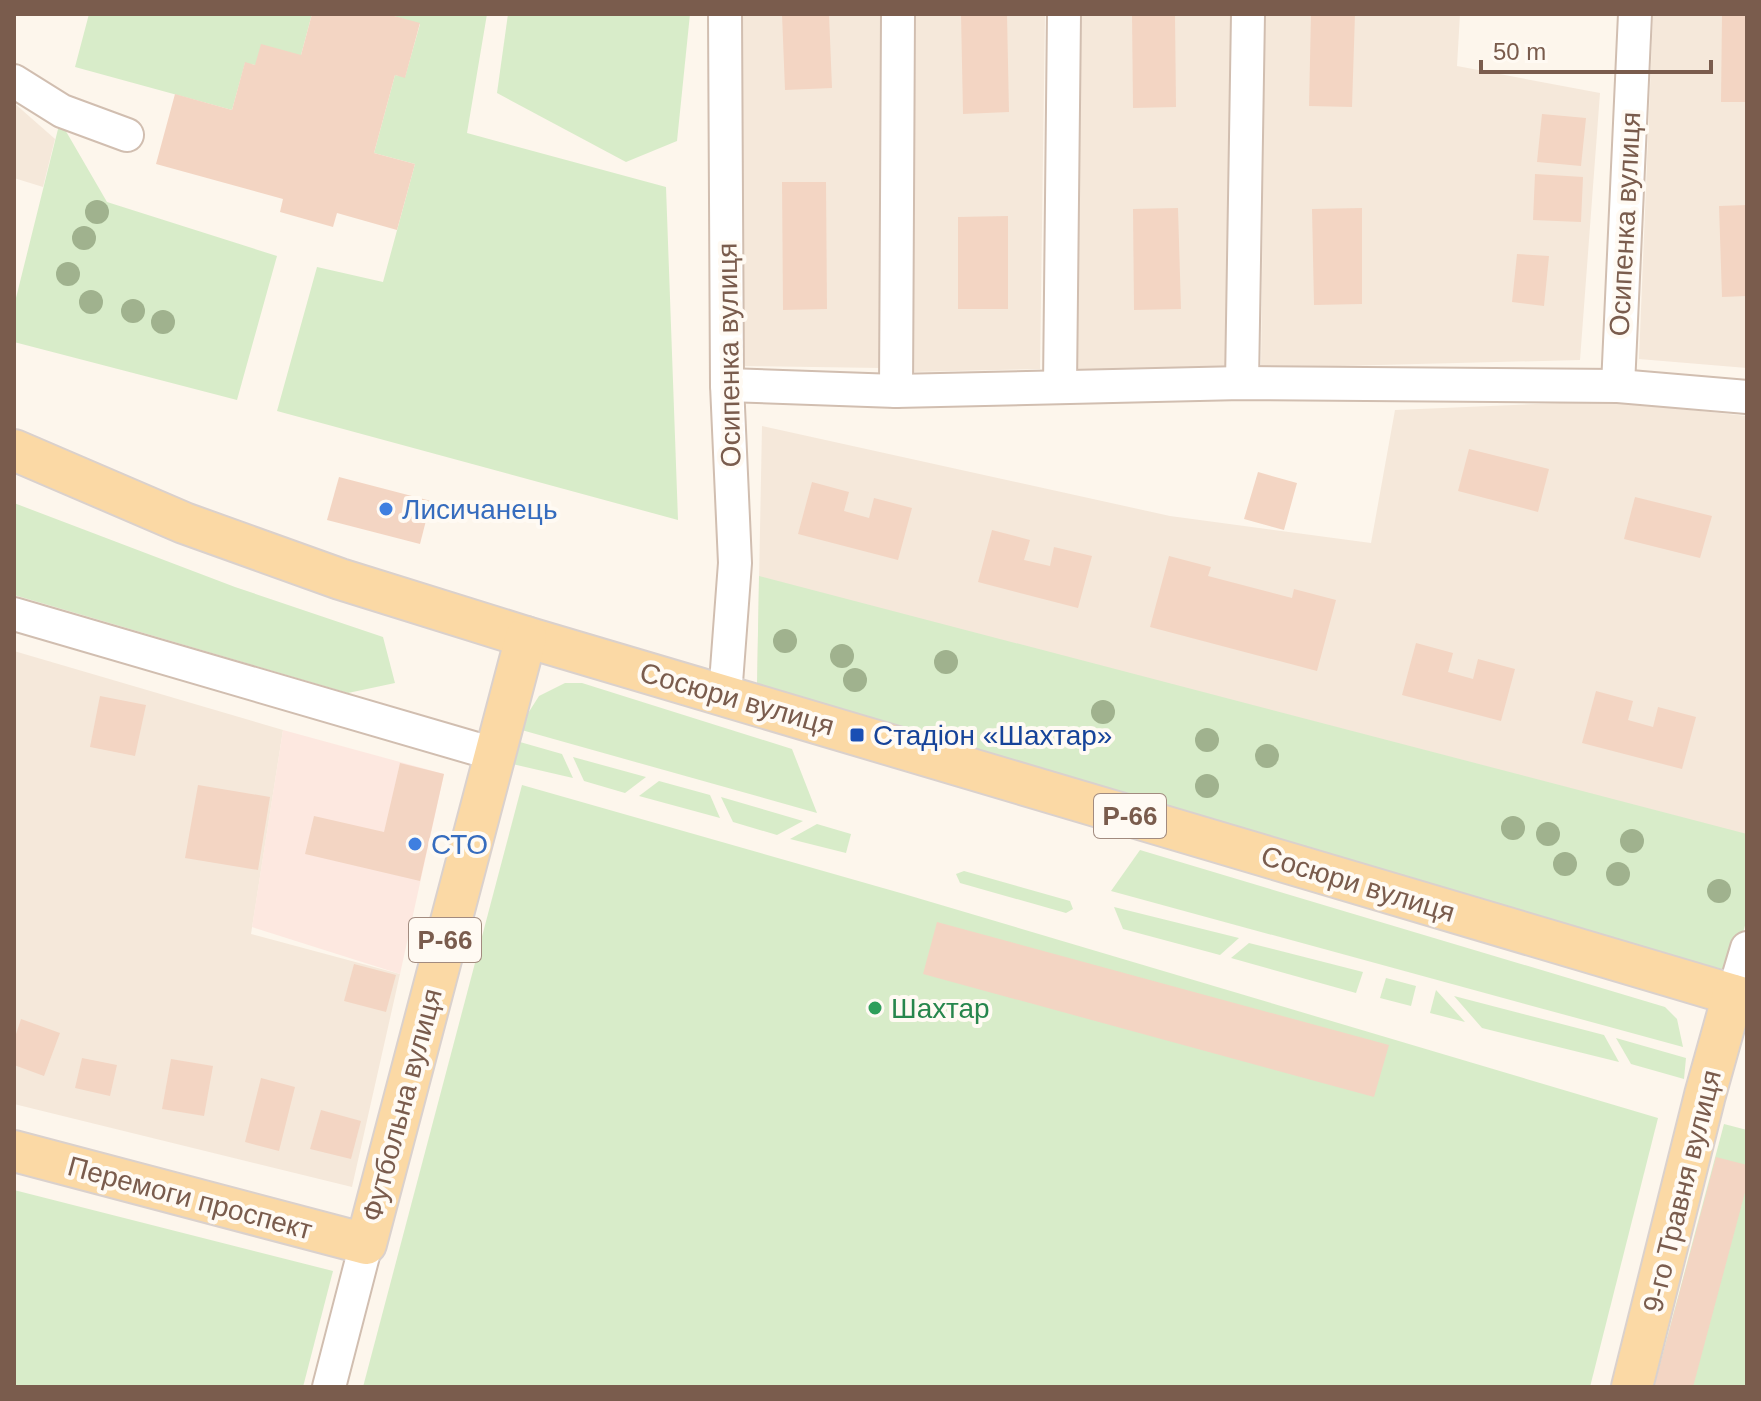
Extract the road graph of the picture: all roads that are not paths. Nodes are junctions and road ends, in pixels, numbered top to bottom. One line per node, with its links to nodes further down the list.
1 (725, 14): 9 (street, Осипенка вулиця)
2 (898, 14): 12 (street)
3 (1064, 14): 10 (street)
4 (1248, 14): 8 (street)
5 (1635, 14): 11 (street, Осипенка вулиця)
6 (14, 81): 7 (street)
7 (127, 135)
8 (1242, 383): 10 (street); 11 (street)
9 (727, 385): 12 (street); 17 (street, Осипенка вулиця)
10 (1060, 386): 12 (street)
11 (1618, 386): 13 (street)
12 (896, 391)
13 (1747, 397)
14 (14, 450): 16 (main road, Сосюри вулиця / Р-66)
15 (14, 614): 18 (street)
16 (526, 637): 17 (main road, Сосюри вулиця / Р-66); 18 (main road, Футбольна вулиця / Р-66)
17 (725, 696): 20 (main road, Сосюри вулиця / Р-66)
18 (494, 754): 22 (main road, Футбольна вулиця / Р-66)
19 (1747, 948): 20 (street)
20 (1740, 997): 24 (main road, 9-го Травня вулиця)
21 (14, 1151): 22 (main road, Перемоги проспект)
22 (366, 1244): 23 (street, Футбольна вулиця)
23 (329, 1387)
24 (1632, 1387)

